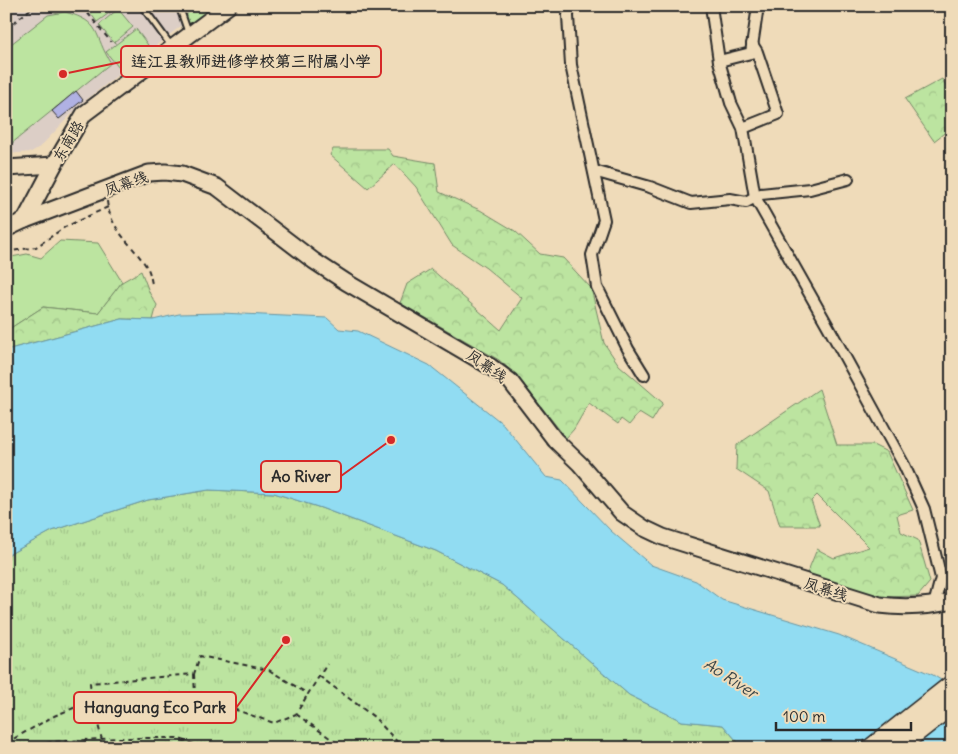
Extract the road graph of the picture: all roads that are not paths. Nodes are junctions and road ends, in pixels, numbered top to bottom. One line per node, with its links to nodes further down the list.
1 (142, 6): 9 (lane)
2 (179, 6): 7 (lane)
3 (228, 6): 7 (main road, 东南路)
4 (569, 6): 14 (street)
5 (711, 6): 10 (street)
6 (758, 6): 8 (street)
7 (189, 35): 9 (main road, 东南路)
8 (752, 44): 10 (street); 11 (street)
9 (173, 47): 12 (main road, 东南路)
10 (720, 61): 11 (street)
11 (743, 128): 16 (street)
12 (54, 164): 13 (main road); 17 (main road, 东南路)
13 (6, 168)
14 (594, 170): 16 (street); 19 (street)
15 (848, 178): 16 (street)
16 (755, 197): 21 (street)
17 (25, 220): 18 (main road, 凤幕线); 21 (main road, 凤幕线)
18 (6, 229)
19 (644, 375)
20 (952, 601): 21 (main road, 凤幕线)
21 (934, 605)
22 (952, 685): 24 (highway)
23 (952, 704): 25 (highway)
24 (872, 748)
25 (896, 748)

